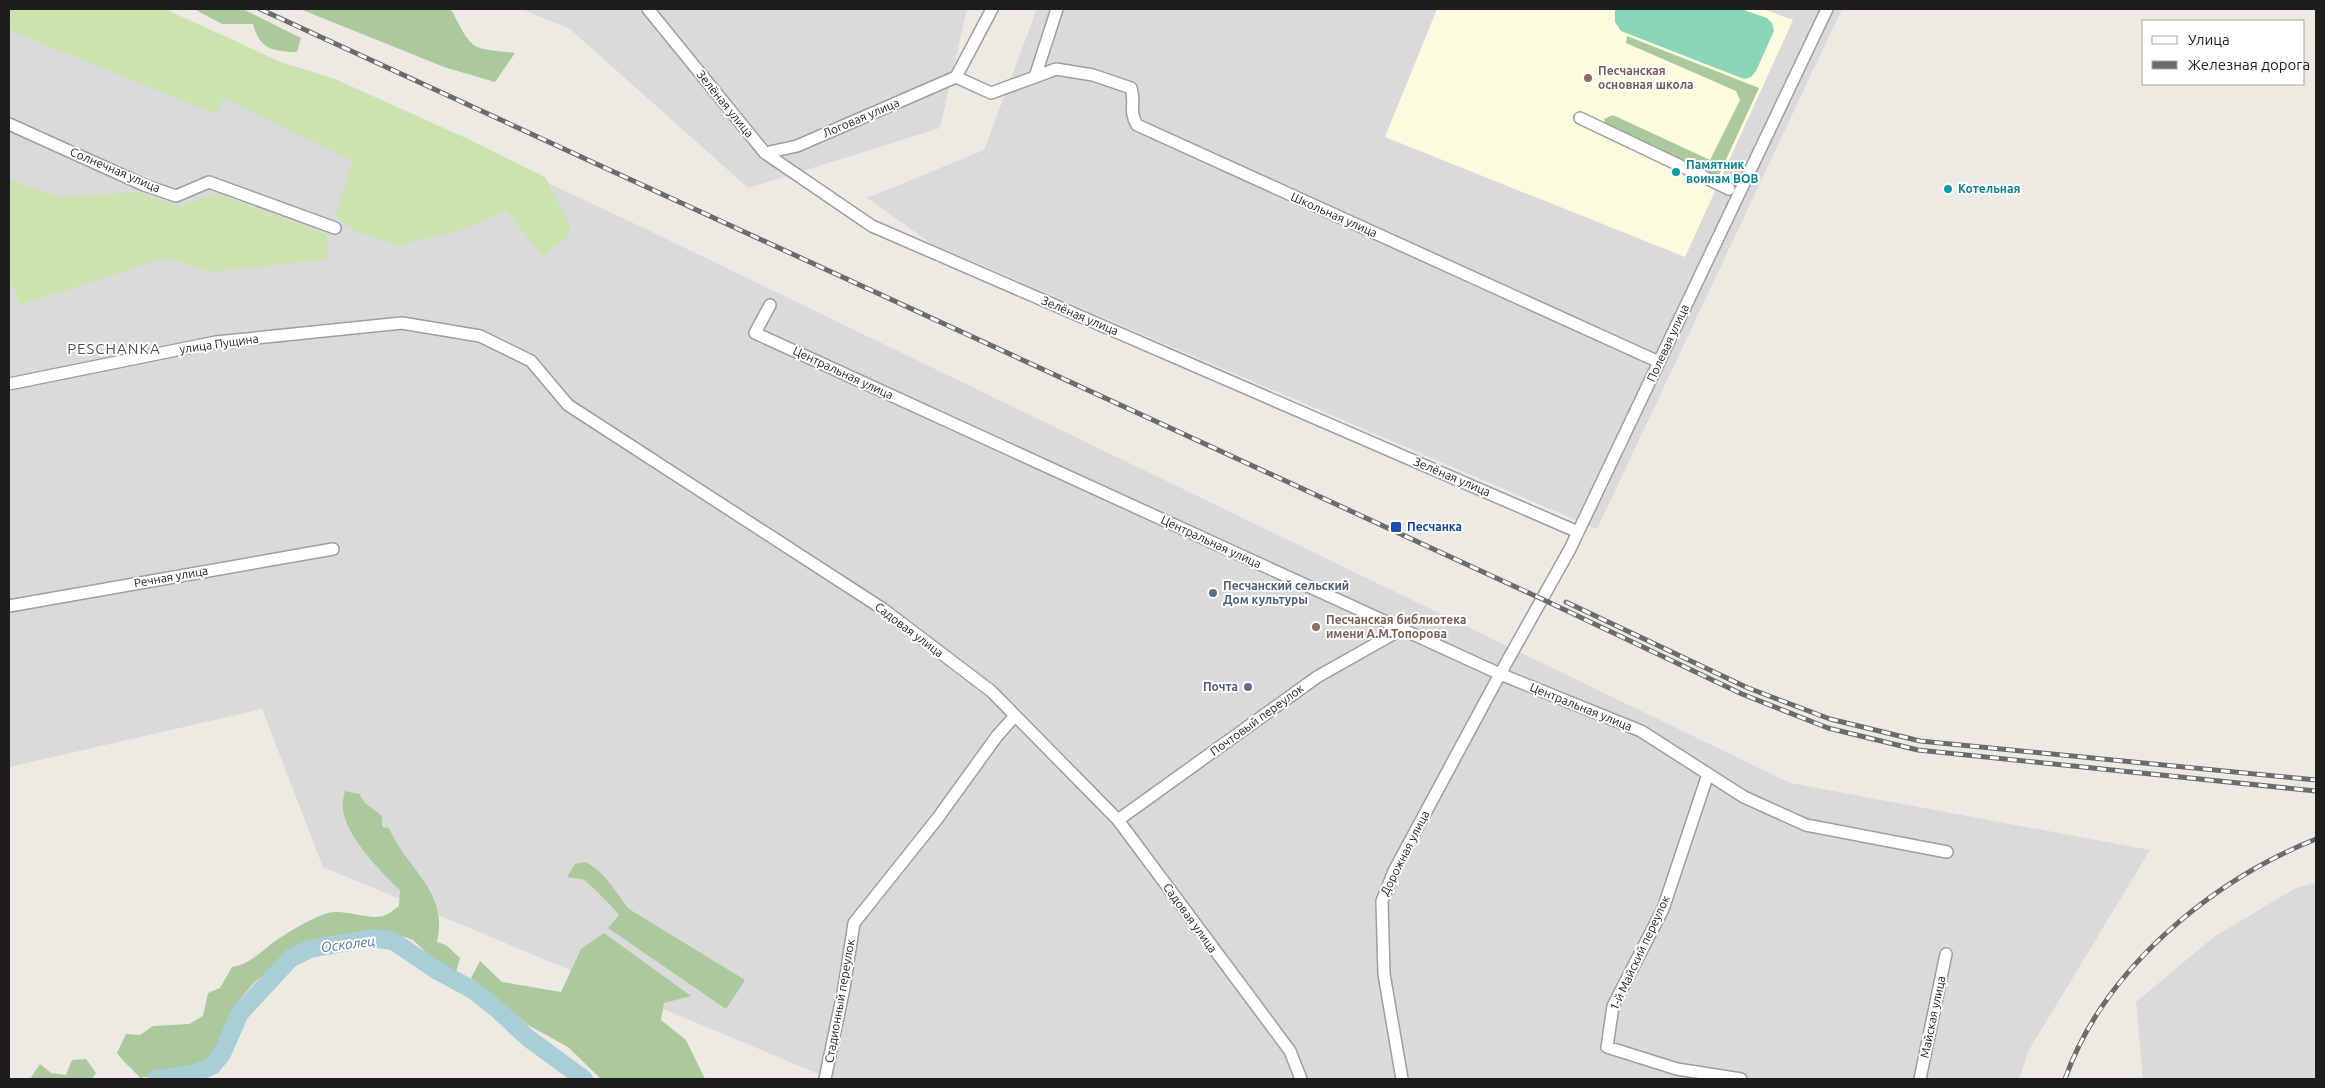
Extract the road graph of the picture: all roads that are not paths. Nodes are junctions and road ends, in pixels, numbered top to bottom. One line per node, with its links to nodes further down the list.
1 (648, 9): 10 (street, Зелёная улица)
2 (992, 9): 5 (street)
3 (1057, 9): 6 (street)
4 (1827, 9): 16 (street, Полевая улица)
5 (956, 77): 6 (street); 9 (street, Логовая улица)
6 (1034, 77): 16 (street, Школьная улица)
7 (1580, 118): 12 (street)
8 (9, 124): 13 (street, Солнечная улица)
9 (797, 146): 10 (street, Логовая улица); 11 (street)
10 (764, 153): 11 (street, Зелёная улица)
11 (786, 166): 18 (street, Зелёная улица)
12 (1729, 189)
13 (335, 228)
14 (770, 305): 21 (street, Центральная улица)
15 (402, 323): 17 (street, улица Пущина); 23 (street, Садовая улица)
16 (1659, 362): 18 (street, Полевая улица)
17 (9, 384)
18 (1578, 532): 22 (street, Полевая улица)
19 (333, 549): 20 (street, Речная улица)
20 (9, 606)
21 (1402, 629): 22 (street, Центральная улица); 25 (street, Почтовый переулок)
22 (1500, 674): 24 (street, Центральная улица); 30 (street, Дорожная улица)
23 (1014, 717): 25 (street, Садовая улица); 28 (street, Стадионный переулок)
24 (1708, 774): 26 (street, Центральная улица); 31 (street, 1-й Майский переулок)
25 (1118, 820): 29 (street, Садовая улица)
26 (1947, 852)
27 (1946, 954): 32 (street, Майская улица)
28 (825, 1079)
29 (1301, 1079)
30 (1402, 1079)
31 (1741, 1079)
32 (1920, 1079)

